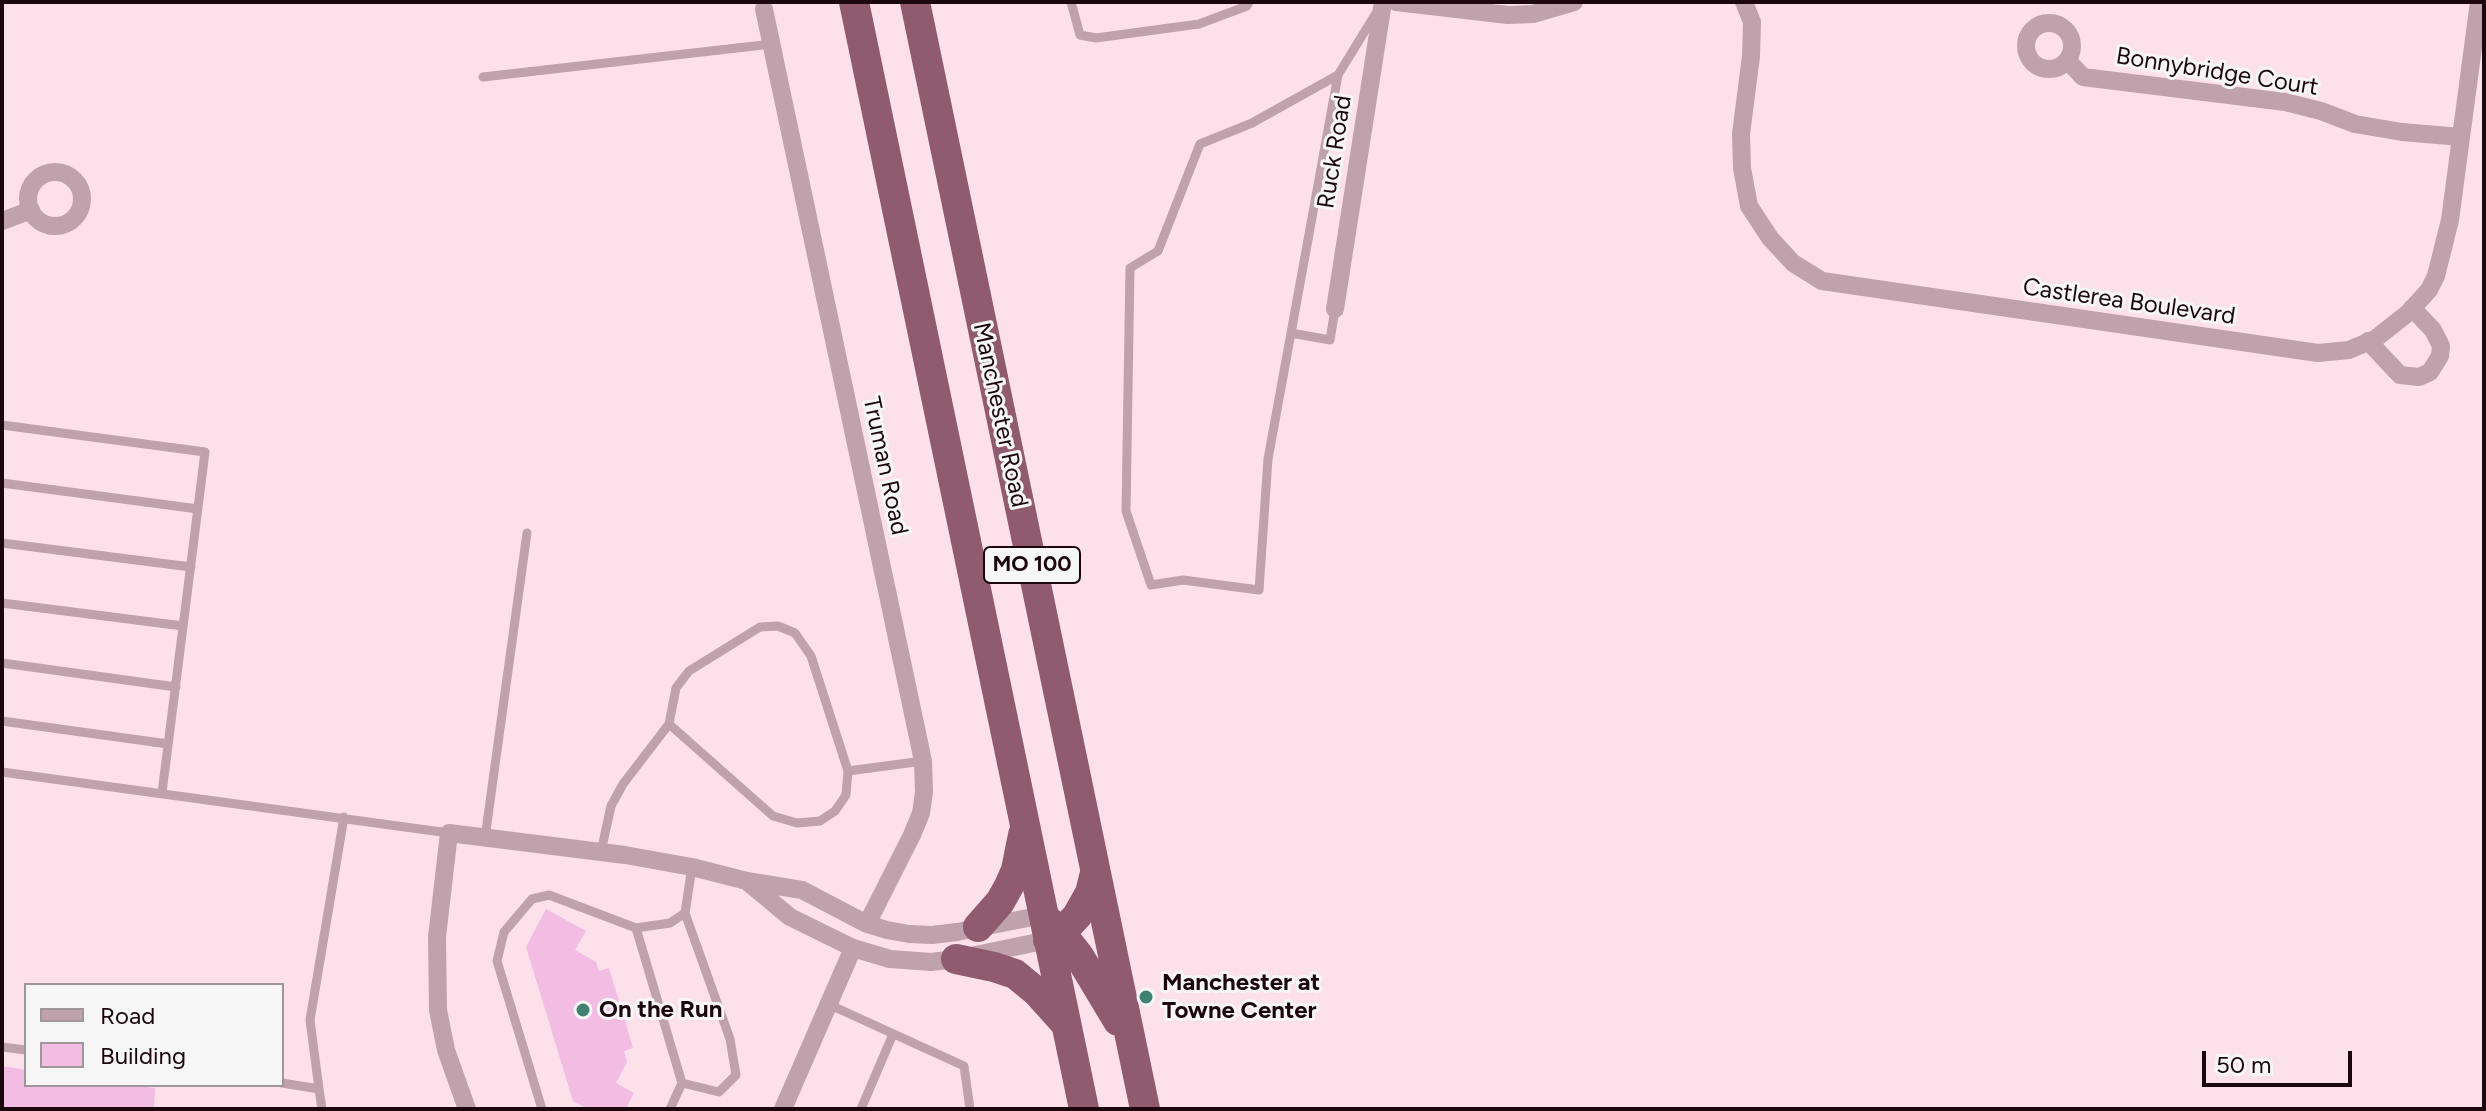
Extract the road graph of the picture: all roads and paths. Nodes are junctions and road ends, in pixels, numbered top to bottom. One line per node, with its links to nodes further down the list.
1 (854, 2): 40 (highway, MO 100)
2 (915, 2): 45 (highway, Manchester Road / MO 100)
3 (1071, 2): 4 (lane)
4 (1249, 2)
5 (1383, 2): 13 (lane); 19 (street, Ruck Road)
6 (1396, 2): 7 (street)
7 (1574, 2)
8 (1744, 2): 21 (street, Castlerea Boulevard)
9 (2479, 2): 15 (street, Castlerea Boulevard)
10 (764, 9): 11 (street, Truman Road)
11 (772, 44): 14 (lane); 35 (street, Truman Road)
12 (2067, 60): 15 (street, Bonnybridge Court)
13 (1338, 75): 20 (lane); 20 (lane)
14 (483, 77)
15 (2461, 137): 18 (street, Castlerea Boulevard)
16 (31, 210): 17 (street)
17 (2, 221)
18 (2412, 308): 21 (street, Castlerea Boulevard); 21 (street)
19 (1335, 309): 20 (lane)
20 (1291, 333)
21 (2368, 341)
22 (2, 425): 24 (lane)
23 (2, 483): 24 (lane)
24 (198, 509): 27 (lane)
25 (527, 533): 42 (lane)
26 (2, 543): 27 (lane)
27 (191, 567): 29 (lane)
28 (2, 603): 29 (lane)
29 (183, 626): 31 (lane)
30 (2, 663): 31 (lane)
31 (176, 687): 34 (lane)
32 (2, 721): 34 (lane)
33 (669, 724): 36 (lane); 36 (lane); 43 (lane)
34 (168, 744): 38 (lane)
35 (923, 761): 36 (lane); 48 (street, Truman Road)
36 (848, 771)
37 (2, 772): 38 (lane)
38 (162, 793): 39 (lane)
39 (344, 817): 41 (lane); 62 (lane)
40 (1025, 826): 49 (highway); 51 (highway, MO 100)
41 (449, 833): 42 (street); 64 (street)
42 (485, 838): 43 (street)
43 (601, 852): 44 (street)
44 (692, 867): 46 (street); 47 (lane)
45 (1095, 873): 51 (highway); 57 (highway, Manchester Road / MO 100)
46 (747, 881): 48 (street); 52 (street)
47 (685, 913): 50 (lane); 61 (lane)
48 (867, 924): 49 (street)
49 (978, 927): 51 (street)
50 (636, 928): 61 (lane); 65 (lane)
51 (1051, 930): 53 (street); 55 (highway, MO 100); 57 (highway)
52 (853, 948): 53 (street); 54 (street)
53 (956, 959): 55 (highway)
54 (828, 1004): 56 (lane); 67 (street)
55 (1066, 1025): 70 (highway, MO 100)
56 (893, 1034): 68 (lane); 69 (lane)
57 (1132, 1046): 71 (highway, Manchester Road / MO 100)
58 (2, 1047): 59 (lane)
59 (24, 1050)
60 (284, 1083): 62 (lane)
61 (682, 1083): 66 (lane)
62 (319, 1089): 63 (lane)
63 (322, 1109)
64 (467, 1109)
65 (542, 1109)
66 (670, 1109)
67 (783, 1109)
68 (861, 1109)
69 (970, 1109)
70 (1084, 1109)
71 (1145, 1109)

